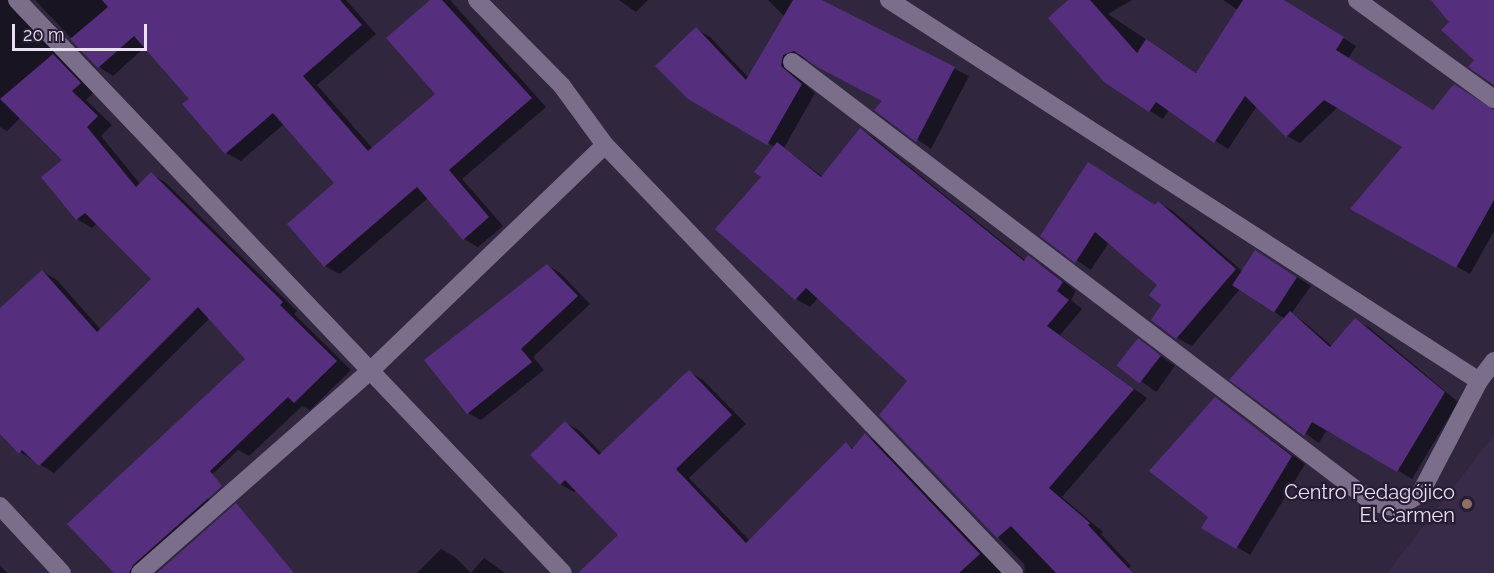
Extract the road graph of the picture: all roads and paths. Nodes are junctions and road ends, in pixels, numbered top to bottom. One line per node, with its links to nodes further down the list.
1 (17, 0): 9 (street)
2 (477, 0): 7 (street)
3 (890, 0): 10 (street)
4 (1357, 0): 6 (street)
5 (792, 62): 10 (street)
6 (1494, 99)
7 (605, 145): 9 (street); 15 (street)
8 (1494, 361): 10 (street)
9 (369, 372): 13 (street); 14 (street)
10 (1479, 381)
11 (0, 506): 12 (street)
12 (62, 573)
13 (140, 573)
14 (563, 573)
15 (1014, 573)

